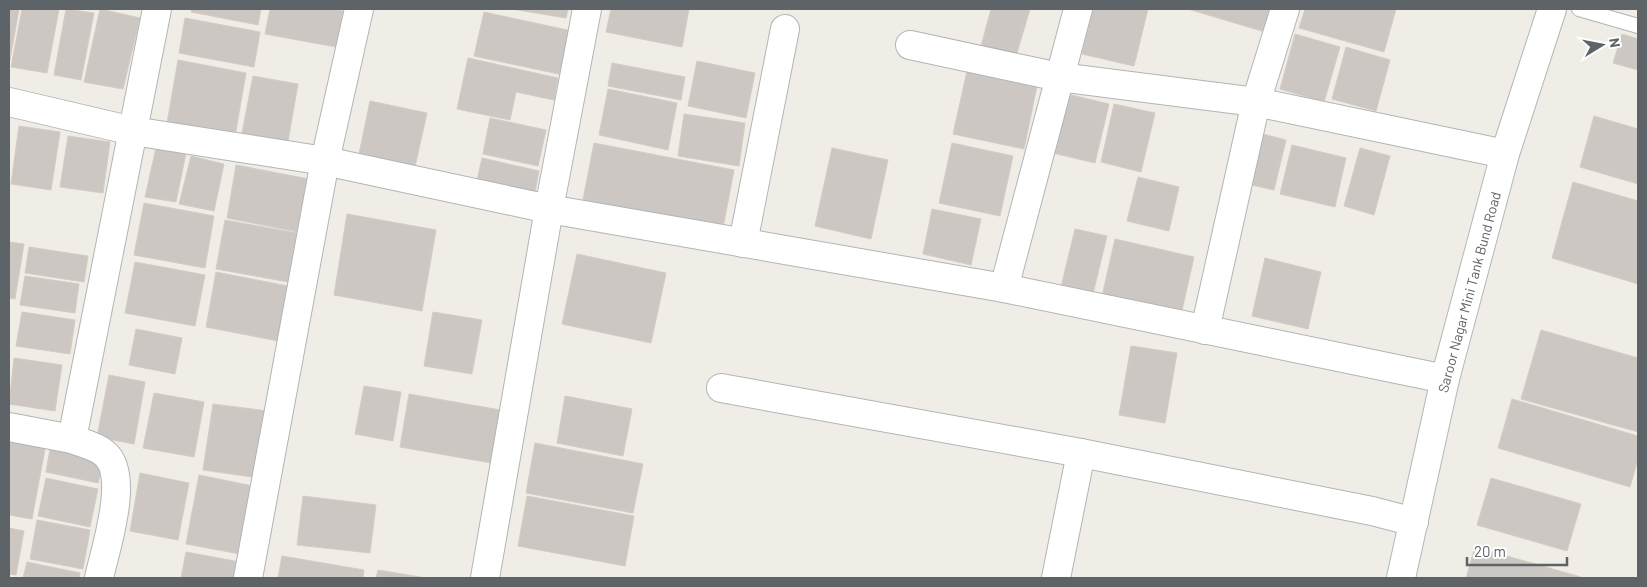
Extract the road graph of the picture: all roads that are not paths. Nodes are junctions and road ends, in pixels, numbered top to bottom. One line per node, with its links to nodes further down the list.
1 (157, 9): 14 (street)
2 (359, 9): 16 (street)
3 (587, 9): 17 (street)
4 (1078, 9): 11 (street)
5 (1285, 9): 12 (street)
6 (1552, 9): 15 (street, Saroor Nagar Mini Tank Bund Road)
7 (1579, 9): 8 (lane)
8 (1638, 26)
9 (785, 29): 18 (street)
10 (910, 45): 11 (street)
11 (1058, 77): 12 (street); 19 (street)
12 (1256, 102): 15 (street); 20 (street)
13 (10, 106): 14 (street)
14 (134, 131): 16 (street); 24 (street)
15 (1505, 154): 21 (street, Saroor Nagar Mini Tank Bund Road)
16 (324, 161): 17 (street); 28 (street)
17 (549, 209): 18 (street); 29 (street)
18 (743, 244): 19 (street)
19 (1004, 288): 20 (street)
20 (1205, 330): 21 (street)
21 (1445, 379): 26 (street, Saroor Nagar Mini Tank Bund Road)
22 (721, 388): 25 (street)
23 (9, 427): 24 (street)
24 (72, 439): 27 (street)
25 (1081, 453): 26 (street); 30 (street)
26 (1414, 522): 31 (street, Saroor Nagar Mini Tank Bund Road)
27 (99, 578)
28 (248, 578)
29 (485, 578)
30 (1056, 578)
31 (1401, 578)

